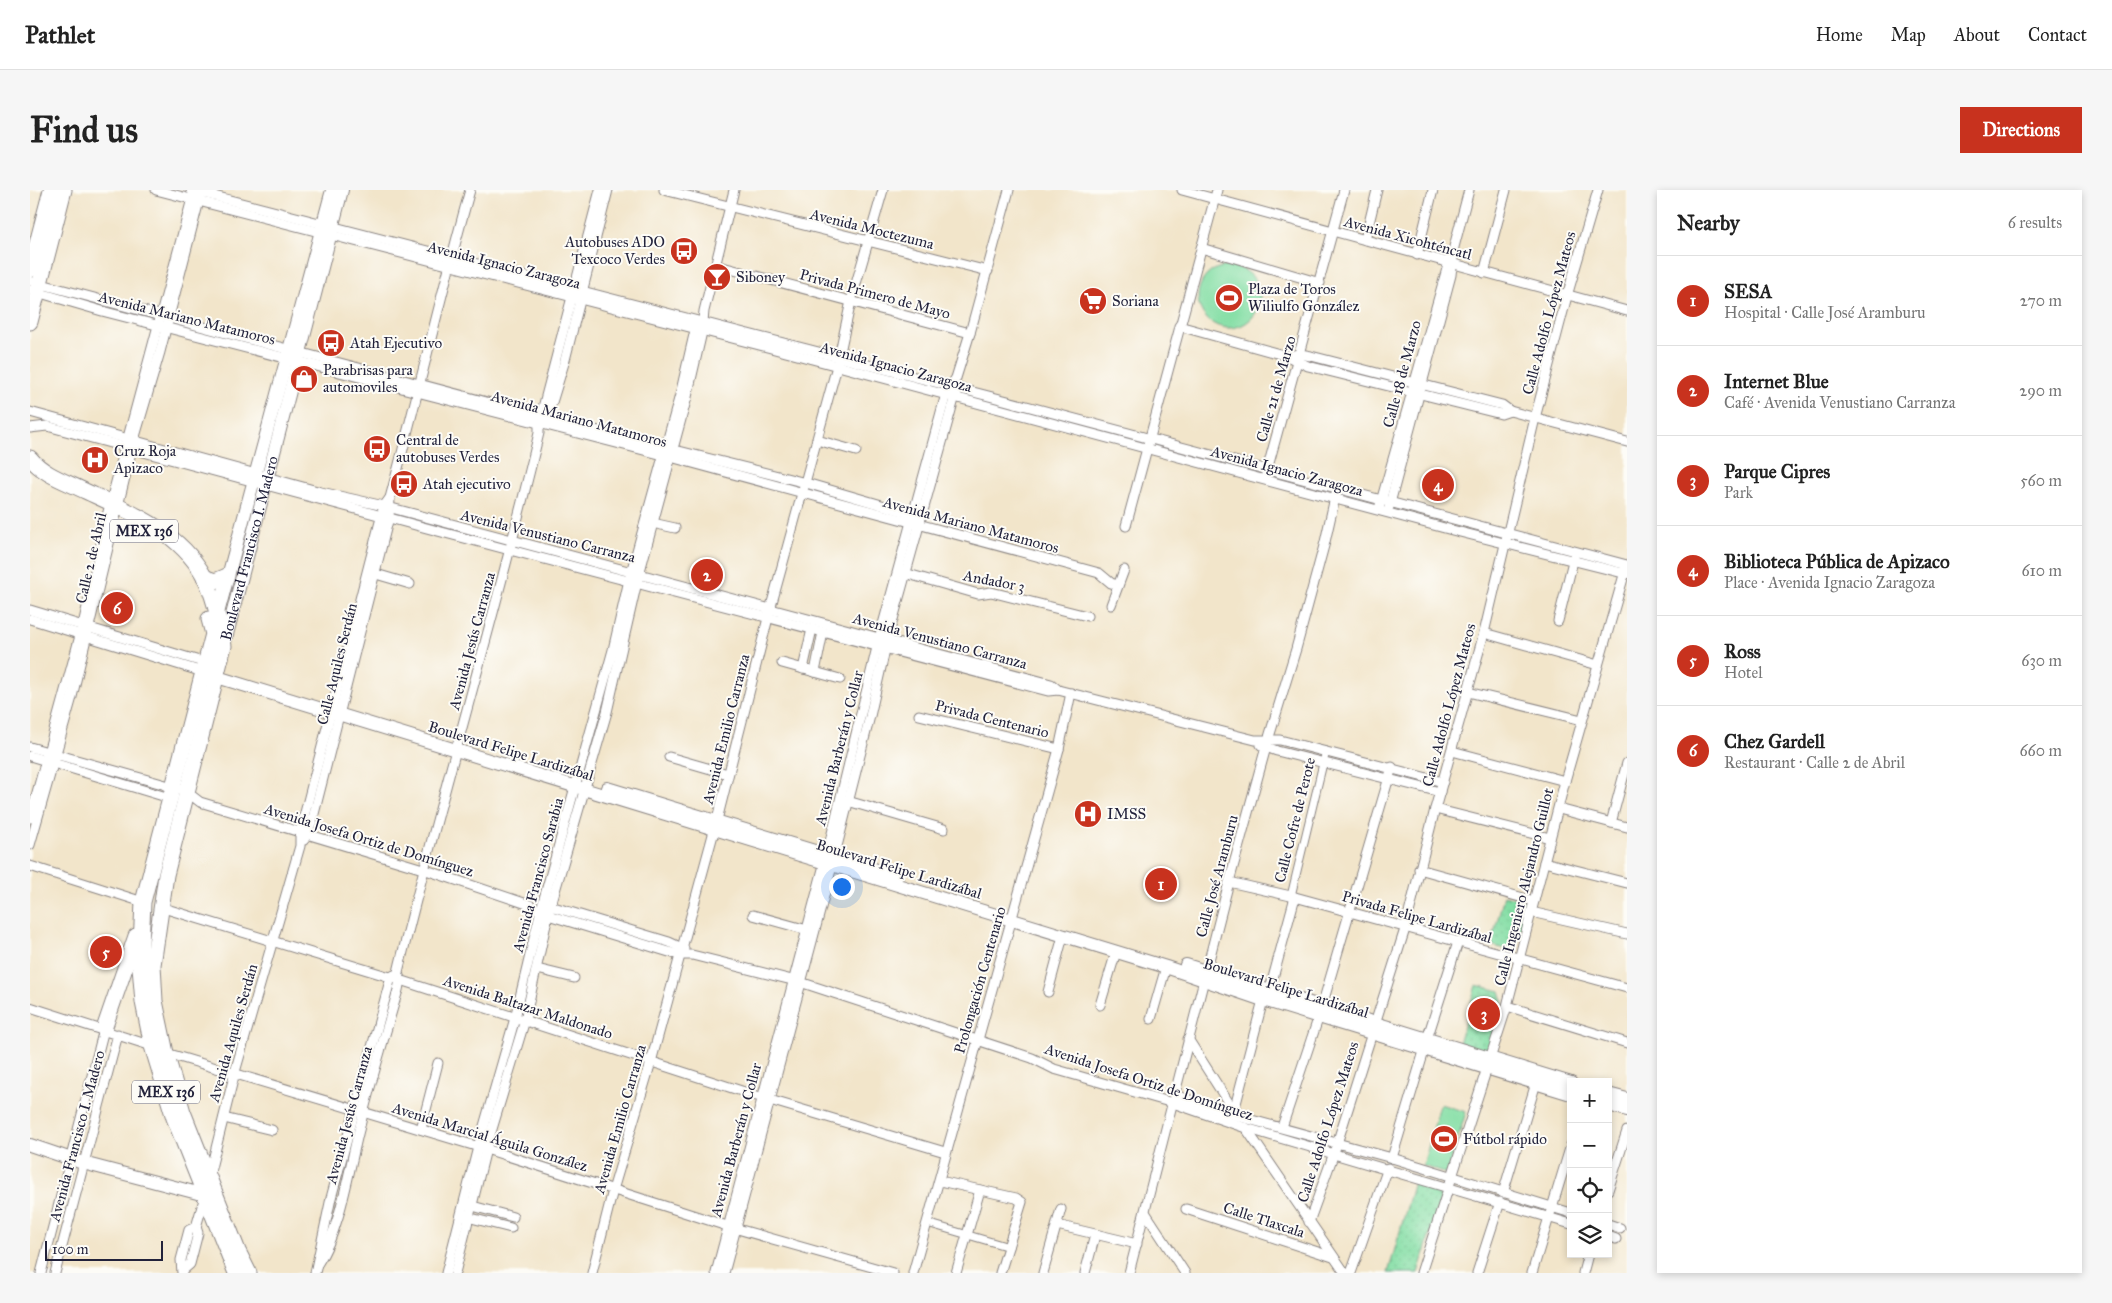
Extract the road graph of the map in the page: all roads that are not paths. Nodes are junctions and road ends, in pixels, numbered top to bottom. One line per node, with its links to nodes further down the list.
1 (51, 190): 33 (main road)
2 (64, 190): 37 (main road)
3 (156, 190): 20 (street, Avenida Ignacio Zaragoza)
4 (332, 190): 23 (main road, Boulevard Francisco I. Madero)
5 (342, 190): 23 (main road, Boulevard Francisco I. Madero)
6 (470, 190): 30 (street, Calle Aquiles Serdán)
7 (600, 190): 25 (street, Avenida Jesús Carranza)
8 (608, 190): 25 (street, Avenida Jesús Carranza)
9 (664, 190): 22 (street, Avenida Moctezuma)
10 (734, 190): 22 (street, Avenida Francisco Sarabia)
11 (883, 190): 27 (street, Avenida Emilio Carranza)
12 (1009, 190): 34 (street, Avenida Barberán y Collar)
13 (1182, 190): 21 (street, Avenida Xicohténcatl)
14 (1344, 190): 24 (street, Calle 21 de Marzo)
15 (1377, 190): 26 (street)
16 (1433, 190): 29 (street)
17 (1469, 190): 31 (street, Calle 18 de Marzo)
18 (1506, 190): 35 (street)
19 (1598, 190): 39 (street, Calle Adolfo López Mateos)
20 (196, 193): 23 (street, Avenida Ignacio Zaragoza); 42 (street, Calle 2 de Abril)
21 (1216, 194): 24 (street, Avenida Xicohténcatl); 28 (street)
22 (729, 207): 27 (street, Avenida Moctezuma); 32 (street, Avenida Francisco Sarabia)
23 (327, 230): 30 (street, Avenida Ignacio Zaragoza); 47 (main road, Boulevard Francisco I. Madero)
24 (1334, 232): 26 (street, Avenida Xicohténcatl); 36 (street, Calle 21 de Marzo)
25 (591, 237): 38 (street, Avenida Jesús Carranza)
26 (1364, 240): 29 (street, Avenida Xicohténcatl)
27 (868, 243): 34 (street, Avenida Moctezuma); 40 (street, Avenida Emilio Carranza)
28 (1201, 248): 36 (street); 44 (street)
29 (1417, 255): 31 (street, Avenida Xicohténcatl)
30 (450, 262): 38 (street, Avenida Ignacio Zaragoza); 50 (street, Calle Aquiles Serdán)
31 (1450, 263): 35 (street, Avenida Xicohténcatl); 51 (street, Calle 18 de Marzo)
32 (715, 265): 40 (street, Privada Primero de Mayo); 45 (street, Avenida Francisco Sarabia)
33 (30, 270)
34 (988, 271): 46 (street, Avenida Barberán y Collar)
35 (1484, 273): 39 (street, Avenida Xicohténcatl)
36 (1320, 283): 48 (street, Calle 21 de Marzo)
37 (34, 287): 42 (street, Avenida Mariano Matamoros); 43 (main road)
38 (576, 294): 45 (street, Avenida Ignacio Zaragoza); 55 (street, Avenida Jesús Carranza)
39 (1567, 296): 41 (street, Avenida Xicohténcatl); 54 (street, Calle Adolfo López Mateos)
40 (851, 301): 46 (street, Privada Primero de Mayo); 49 (street, Avenida Emilio Carranza)
41 (1627, 311)
42 (164, 321): 47 (street, Avenida Mariano Matamoros); 60 (street, Calle 2 de Abril)
43 (30, 322)
44 (1179, 326): 48 (street); 58 (street)
45 (699, 327): 49 (street, Avenida Ignacio Zaragoza); 63 (street, Avenida Francisco Sarabia)
46 (970, 333): 52 (street, Avenida Barberán y Collar)
47 (294, 355): 50 (street, Avenida Mariano Matamoros); 70 (main road, Boulevard Francisco I. Madero)
48 (1298, 358): 51 (street); 68 (street, Calle 21 de Marzo)
49 (838, 362): 52 (street, Avenida Ignacio Zaragoza); 57 (street, Avenida Emilio Carranza)
50 (420, 388): 55 (street, Avenida Mariano Matamoros); 78 (street, Calle Aquiles Serdán)
51 (1417, 388): 54 (street); 76 (street, Calle 18 de Marzo)
52 (952, 391): 58 (street, Avenida Ignacio Zaragoza); 61 (street, Avenida Ignacio Zaragoza); 79 (street, Avenida Barberán y Collar)
53 (30, 412): 60 (street, Avenida Venustiano Carranza)
54 (1535, 418): 59 (street); 85 (street, Calle Adolfo López Mateos)
55 (543, 420): 63 (street, Avenida Mariano Matamoros); 86 (street, Avenida Jesús Carranza)
56 (30, 428): 60 (street, Avenida Venustiano Carranza)
57 (817, 440): 62 (street); 71 (street, Avenida Emilio Carranza)
58 (1150, 440): 61 (street); 65 (street, Avenida Ignacio Zaragoza)
59 (1627, 442)
60 (129, 444): 70 (street, Avenida Venustiano Carranza); 77 (street, Calle 2 de Abril)
61 (1148, 449): 65 (street, Avenida Ignacio Zaragoza); 82 (street)
62 (856, 451)
63 (668, 452): 66 (street, Avenida Mariano Matamoros); 69 (street, Avenida Mariano Matamoros); 81 (street, Avenida Francisco Sarabia)
64 (30, 458): 77 (main road, MEX 136)
65 (1213, 461): 68 (street, Avenida Ignacio Zaragoza)
66 (739, 466): 69 (street); 71 (street, Avenida Mariano Matamoros)
67 (30, 472): 77 (main road, MEX 136)
68 (1266, 474): 72 (street, Avenida Ignacio Zaragoza); 74 (street, Avenida Ignacio Zaragoza)
69 (736, 476): 73 (street, Avenida Mariano Matamoros)
70 (261, 479): 78 (street, Avenida Venustiano Carranza); 95 (main road, Boulevard Francisco I. Madero); 113 (main road, Boulevard Francisco I. Madero)
71 (806, 483): 73 (street, Avenida Emilio Carranza); 75 (street, Avenida Mariano Matamoros)
72 (1337, 489): 74 (street, Calle José Aramburu); 76 (street, Avenida Ignacio Zaragoza)
73 (803, 494): 75 (street, Avenida Mariano Matamoros); 102 (street, Avenida Emilio Carranza)
74 (1334, 498): 76 (street, Avenida Ignacio Zaragoza); 125 (street, Calle José Aramburu)
75 (857, 503): 79 (street, Avenida Mariano Matamoros)
76 (1384, 507): 80 (street, Avenida Ignacio Zaragoza)
77 (112, 509): 96 (main road, MEX 136); 108 (street, Calle 2 de Abril); 111 (main road, MEX 136)
78 (386, 512): 84 (street, Avenida Venustiano Carranza); 94 (street, Calle Aquiles Serdán)
79 (916, 519): 93 (street, Avenida Barberán y Collar); 99 (street, Avenida Mariano Matamoros)
80 (1438, 521): 85 (street, Avenida Ignacio Zaragoza); 87 (street, Avenida Ignacio Zaragoza)
81 (650, 522): 83 (street); 97 (street, Avenida Francisco Sarabia)
82 (1126, 526)
83 (675, 528)
84 (450, 530): 86 (street, Avenida Venustiano Carranza); 88 (street, Avenida Venustiano Carranza)
85 (1506, 534): 87 (street, Calle Adolfo López Mateos); 89 (street, Avenida Ignacio Zaragoza)
86 (513, 541): 88 (street, Avenida Jesús Carranza); 90 (street, Avenida Venustiano Carranza)
87 (1504, 544): 89 (street, Avenida Ignacio Zaragoza); 110 (street, Calle Adolfo López Mateos)
88 (510, 550): 90 (street, Avenida Venustiano Carranza); 127 (street, Avenida Jesús Carranza)
89 (1574, 556): 91 (street, Avenida Ignacio Zaragoza); 106 (street)
90 (569, 560): 97 (street, Avenida Venustiano Carranza)
91 (1626, 568): 115 (street, Calle Ingeniero Alejandro Guillot)
92 (1124, 570): 99 (street)
93 (902, 572): 104 (street, Andador 3); 112 (street, Avenida Barberán y Collar)
94 (370, 573): 98 (street); 122 (street, Calle Aquiles Serdán)
95 (227, 576): 96 (main road); 103 (main road, Boulevard Francisco I. Madero)
96 (204, 577): 103 (main road, MEX 136)
97 (634, 577): 102 (street, Avenida Venustiano Carranza); 141 (street, Avenida Francisco Sarabia)
98 (410, 584)
99 (1118, 585): 100 (street)
100 (1111, 605)
101 (30, 610): 108 (street, Boulevard Felipe Lardizábal)
102 (769, 614): 107 (street, Avenida Venustiano Carranza); 112 (street, Avenida Venustiano Carranza); 137 (street, Avenida Emilio Carranza)
103 (218, 616): 111 (main road, Boulevard Francisco I. Madero); 113 (main road, MEX 136)
104 (1087, 616)
105 (30, 619): 108 (street, Boulevard Felipe Lardizábal)
106 (1558, 622)
107 (812, 629): 109 (street, Avenida Venustiano Carranza); 116 (street)
108 (85, 630): 117 (street, Boulevard Felipe Lardizábal); 133 (street, Calle 2 de Abril)
109 (823, 632): 112 (street, Avenida Venustiano Carranza); 118 (street)
110 (1484, 633): 115 (street); 120 (street, Calle Adolfo López Mateos)
111 (213, 634): 117 (main road, Boulevard Francisco I. Madero / MEX 136)
112 (882, 643): 121 (street, Avenida Venustiano Carranza); 145 (street, Avenida Barberán y Collar)
113 (224, 646): 117 (main road, Boulevard Francisco I. Madero / MEX 136)
114 (782, 662): 116 (street)
115 (1598, 665): 124 (street, Calle Ingeniero Alejandro Guillot)
116 (803, 669): 118 (street)
117 (211, 670): 122 (main road, Boulevard Felipe Lardizábal); 143 (main road, Boulevard Francisco I. Madero / MEX 136); 144 (main road, Boulevard Francisco I. Madero / MEX 136)
118 (815, 672): 119 (street)
119 (840, 679)
120 (1468, 692): 124 (street); 130 (street, Calle Adolfo López Mateos)
121 (1071, 693): 125 (street, Avenida Venustiano Carranza); 128 (street, Prolongación Centenario)
122 (335, 708): 127 (main road, Boulevard Felipe Lardizábal); 153 (street, Calle Aquiles Serdán)
123 (919, 715): 128 (street, Privada Centenario)
124 (1582, 720): 139 (street, Calle Ingeniero Alejandro Guillot)
125 (1267, 743): 129 (street, Avenida Venustiano Carranza); 135 (street, Avenida Venustiano Carranza); 161 (street, Calle José Aramburu)
126 (30, 747): 133 (street, Avenida Josefa Ortiz de Domínguez)
127 (458, 747): 141 (main road, Boulevard Felipe Lardizábal); 159 (street, Avenida Jesús Carranza)
128 (1059, 749): 171 (street, Prolongación Centenario)
129 (1326, 751): 135 (street, Calle Cofre de Perote); 136 (street, Avenida Venustiano Carranza)
130 (1452, 751): 139 (street); 140 (street, Calle Adolfo López Mateos)
131 (30, 756): 133 (street, Avenida Josefa Ortiz de Domínguez)
132 (669, 757): 137 (street)
133 (52, 758): 143 (street, Avenida Josefa Ortiz de Domínguez); 148 (street, Calle 2 de Abril)
134 (1627, 763): 149 (street)
135 (1323, 764): 138 (street, Avenida Venustiano Carranza); 163 (street, Calle Cofre de Perote)
136 (1392, 767): 138 (street); 140 (street, Avenida Venustiano Carranza)
137 (728, 774): 150 (street, Avenida Emilio Carranza)
138 (1388, 780): 142 (street, Avenida Venustiano Carranza); 169 (street)
139 (1565, 781): 147 (street, Calle Ingeniero Alejandro Guillot)
140 (1443, 782): 142 (street, Calle Adolfo López Mateos)
141 (581, 784): 150 (main road, Boulevard Felipe Lardizábal); 167 (street, Avenida Francisco Sarabia)
142 (1440, 792): 146 (street, Calle Adolfo López Mateos)
143 (171, 793): 144 (street, Avenida Josefa Ortiz de Domínguez); 165 (main road, Boulevard Francisco I. Madero / MEX 136)
144 (190, 799): 153 (street, Avenida Josefa Ortiz de Domínguez); 166 (main road, Boulevard Francisco I. Madero / MEX 136)
145 (845, 800): 152 (street); 156 (street, Avenida Barberán y Collar)
146 (1435, 809): 154 (street); 160 (street, Calle Adolfo López Mateos)
147 (1559, 809): 149 (street); 154 (street, Calle Ingeniero Alejandro Guillot)
148 (32, 822): 155 (street, Calle 2 de Abril)
149 (1611, 823): 151 (street)
150 (716, 825): 156 (main road, Boulevard Felipe Lardizábal); 183 (street, Avenida Emilio Carranza)
151 (1627, 827)
152 (944, 830)
153 (304, 834): 159 (street, Avenida Josefa Ortiz de Domínguez); 180 (street, Avenida Aquiles Serdán)
154 (1550, 838): 157 (street, Calle Ingeniero Alejandro Guillot)
155 (30, 845)
156 (830, 860): 171 (main road, Boulevard Felipe Lardizábal); 176 (street, Avenida Barberán y Collar)
157 (1544, 862): 162 (street); 164 (street, Calle Ingeniero Alejandro Guillot)
158 (30, 866): 165 (street)
159 (423, 869): 167 (street, Avenida Josefa Ortiz de Domínguez); 188 (street, Avenida Jesús Carranza)
160 (1420, 869): 164 (street); 174 (street, Calle Adolfo López Mateos)
161 (1229, 882): 163 (street, Privada Felipe Lardizábal); 187 (street, Calle José Aramburu)
162 (1627, 883)
163 (1293, 897): 169 (street, Privada Felipe Lardizábal); 193 (street)
164 (1534, 901): 168 (street, Calle Ingeniero Alejandro Guillot)
165 (143, 902): 166 (street); 172 (main road, MEX 136)
166 (160, 907): 180 (street, Avenida Baltazar Maldonado); 207 (main road, MEX 136)
167 (545, 909): 173 (street, Avenida Josefa Ortiz de Domínguez); 186 (street, Avenida Francisco Sarabia); 198 (street, Avenida Francisco Sarabia)
168 (1531, 912): 177 (street); 184 (street, Calle Ingeniero Alejandro Guillot)
169 (1351, 913): 174 (street, Privada Felipe Lardizábal); 197 (street)
170 (753, 915): 176 (street)
171 (1012, 916): 178 (main road, Boulevard Felipe Lardizábal); 182 (main road, Boulevard Felipe Lardizábal); 204 (street, Prolongación Centenario)
172 (140, 922): 202 (main road); 207 (main road, MEX 136)
173 (584, 922): 175 (street, Avenida Josefa Ortiz de Domínguez); 179 (street, Avenida Josefa Ortiz de Domínguez)
174 (1405, 929): 181 (street, Privada Felipe Lardizábal); 201 (street, Calle Adolfo López Mateos)
175 (630, 930): 179 (street); 183 (street, Avenida Josefa Ortiz de Domínguez)
176 (810, 930): 190 (street, Avenida Barberán y Collar)
177 (1627, 934)
178 (1064, 936): 182 (main road, Boulevard Felipe Lardizábal); 192 (street)
179 (628, 939): 183 (street, Avenida Josefa Ortiz de Domínguez)
180 (274, 942): 188 (street, Avenida Baltazar Maldonado); 211 (street, Avenida Aquiles Serdán)
181 (1458, 942): 184 (street, Privada Felipe Lardizábal); 206 (street)
182 (1110, 947): 185 (main road, Boulevard Felipe Lardizábal); 187 (main road, Boulevard Felipe Lardizábal); 194 (street)
183 (680, 951): 190 (street, Avenida Josefa Ortiz de Domínguez); 209 (street, Avenida Emilio Carranza)
184 (1519, 960): 191 (street, Privada Felipe Lardizábal); 195 (street, Calle Ingeniero Alejandro Guillot)
185 (1166, 966): 187 (main road, Boulevard Felipe Lardizábal); 199 (street)
186 (537, 969): 189 (street); 200 (street, Avenida Francisco Sarabia)
187 (1205, 975): 193 (main road, Boulevard Felipe Lardizábal); 203 (street, Calle José Aramburu)
188 (396, 977): 198 (street, Avenida Baltazar Maldonado); 222 (street, Avenida Jesús Carranza)
189 (574, 978)
190 (796, 981): 204 (street, Avenida Josefa Ortiz de Domínguez); 216 (street, Avenida Barberán y Collar)
191 (1627, 988)
192 (1048, 992)
193 (1267, 994): 197 (main road, Boulevard Felipe Lardizábal); 224 (street)
194 (1100, 1005)
195 (1507, 1006): 205 (street); 210 (street, Calle Ingeniero Alejandro Guillot)
196 (30, 1007): 202 (street, Avenida Marcial Águila González)
197 (1321, 1011): 201 (main road, Boulevard Felipe Lardizábal); 226 (street)
198 (515, 1018): 200 (street, Avenida Baltazar Maldonado); 233 (street, Avenida Francisco Sarabia)
199 (1151, 1019)
200 (524, 1020): 209 (street, Avenida Baltazar Maldonado); 233 (street, Avenida Francisco Sarabia)
201 (1374, 1027): 206 (main road, Boulevard Felipe Lardizábal); 231 (street, Calle Adolfo López Mateos)
202 (111, 1032): 207 (street, Avenida Marcial Águila González); 219 (street, Avenida Francisco I. Madero); 220 (street, Avenida Francisco I. Madero)
203 (1188, 1039): 217 (street, Calle José Aramburu); 224 (street)
204 (977, 1041): 217 (street, Avenida Josefa Ortiz de Domínguez); 234 (street, Prolongación Centenario)
205 (1627, 1043)
206 (1426, 1044): 210 (main road, Boulevard Felipe Lardizábal); 237 (street)
207 (159, 1049): 211 (street, Avenida Marcial Águila González); 240 (main road, MEX 136); 248 (main road, MEX 136)
208 (438, 1062): 228 (street)
209 (651, 1062): 216 (street, Avenida Baltazar Maldonado); 245 (street, Avenida Emilio Carranza)
210 (1487, 1063): 212 (main road, Boulevard Felipe Lardizábal); 213 (main road, Boulevard Felipe Lardizábal); 241 (street, Calle Ingeniero Alejandro Guillot)
211 (235, 1072): 222 (street, Avenida Marcial Águila González); 225 (street, Avenida Aquiles Serdán)
212 (1567, 1082)
213 (1536, 1083): 214 (main road, Boulevard Felipe Lardizábal); 247 (street)
214 (1567, 1093)
215 (1612, 1095): 218 (main road)
216 (767, 1099): 234 (street, Avenida Baltazar Maldonado); 263 (street, Avenida Barberán y Collar)
217 (1174, 1099): 224 (street, Avenida Josefa Ortiz de Domínguez); 227 (street, Avenida Josefa Ortiz de Domínguez); 254 (street, Calle José Aramburu)
218 (1627, 1099)
219 (86, 1101): 220 (street); 238 (street, Avenida Francisco I. Madero)
220 (99, 1104): 238 (street, Avenida Francisco I. Madero)
221 (1612, 1106): 223 (main road)
222 (359, 1110): 228 (street, Avenida Marcial Águila González); 278 (street, Avenida Jesús Carranza)
223 (1627, 1110)
224 (1236, 1113): 226 (street, Avenida Josefa Ortiz de Domínguez); 227 (street)
225 (224, 1118): 229 (street); 240 (street, Avenida Aquiles Serdán)
226 (1282, 1127): 231 (street, Avenida Josefa Ortiz de Domínguez)
227 (1246, 1128): 235 (street, Avenida Josefa Ortiz de Domínguez); 258 (street)
228 (421, 1129): 233 (street, Avenida Marcial Águila González)
229 (272, 1130)
230 (1627, 1131): 242 (street)
231 (1337, 1142): 235 (street, Calle Adolfo López Mateos); 237 (street, Avenida Josefa Ortiz de Domínguez)
232 (30, 1145): 238 (main road)
233 (482, 1148): 245 (street, Avenida Marcial Águila González); 250 (street, Avenida Francisco Sarabia)
234 (945, 1152): 243 (street, Prolongación Centenario)
235 (1334, 1153): 239 (street, Avenida Josefa Ortiz de Domínguez); 258 (street, Calle Adolfo López Mateos)
236 (1567, 1157): 251 (street)
237 (1392, 1158): 241 (street, Avenida Josefa Ortiz de Domínguez)
238 (78, 1161): 248 (main road); 264 (street, Avenida Francisco I. Madero); 266 (street, Avenida Francisco I. Madero)
239 (1388, 1168): 244 (street, Avenida Josefa Ortiz de Domínguez); 293 (street)
240 (209, 1175): 248 (street, Avenida Aquiles Serdán); 277 (main road, MEX 136)
241 (1452, 1178): 244 (street, Calle Ingeniero Alejandro Guillot); 247 (street, Avenida Josefa Ortiz de Domínguez)
242 (1612, 1178)
243 (940, 1180): 246 (street); 259 (street, Prolongación Centenario)
244 (1449, 1187): 249 (street, Avenida Josefa Ortiz de Domínguez); 294 (street, Calle Ingeniero Alejandro Guillot)
245 (613, 1190): 263 (street, Avenida Marcial Águila González); 281 (street, Avenida Emilio Carranza)
246 (980, 1190): 268 (street); 270 (street)
247 (1502, 1193): 251 (street, Avenida Josefa Ortiz de Domínguez)
248 (205, 1195): 273 (street, Avenida Aquiles Serdán); 276 (main road, MEX 136)
249 (1500, 1202): 257 (street, Avenida Josefa Ortiz de Domínguez); 295 (street)
250 (467, 1204): 256 (street, Avenida Francisco Sarabia); 256 (street)
251 (1552, 1207): 255 (street, Avenida Josefa Ortiz de Domínguez); 257 (street)
252 (1061, 1209): 261 (street)
253 (1186, 1209): 271 (street, Calle Tlaxcala)
254 (1144, 1212): 269 (street, Calle José Aramburu); 291 (street)
255 (1567, 1212)
256 (464, 1216): 279 (street, Avenida Francisco Sarabia); 280 (street, Avenida Francisco Sarabia)
257 (1549, 1217): 260 (street, Avenida Josefa Ortiz de Domínguez); 296 (street)
258 (1309, 1222): 271 (street)
259 (928, 1223): 268 (street); 285 (street, Prolongación Centenario)
260 (1567, 1223)
261 (1057, 1225): 267 (street); 288 (street)
262 (1612, 1225): 265 (street)
263 (731, 1227): 282 (street, Avenida Barberán y Collar); 283 (street, Avenida Barberán y Collar); 284 (street, Avenida Marcial Águila González)
264 (53, 1228): 266 (street); 274 (street, Avenida Francisco I. Madero)
265 (1620, 1228)
266 (66, 1231): 275 (street, Avenida Francisco I. Madero)
267 (1095, 1235): 269 (street); 289 (street)
268 (967, 1236): 270 (street); 286 (street)
269 (1137, 1244): 290 (street, Calle José Aramburu)
270 (1009, 1247): 287 (street)
271 (1333, 1257): 292 (street)
272 (1587, 1258): 297 (street)
273 (183, 1272)
274 (40, 1273)
275 (55, 1273)
276 (236, 1273)
277 (249, 1273)
278 (314, 1273)
279 (446, 1273)
280 (456, 1273)
281 (592, 1273)
282 (716, 1273)
283 (724, 1273)
284 (893, 1273)
285 (913, 1273)
286 (956, 1273)
287 (1000, 1273)
288 (1043, 1273)
289 (1085, 1273)
290 (1129, 1273)
291 (1185, 1273)
292 (1345, 1273)
293 (1351, 1273)
294 (1421, 1273)
295 (1477, 1273)
296 (1532, 1273)
297 (1583, 1273)

